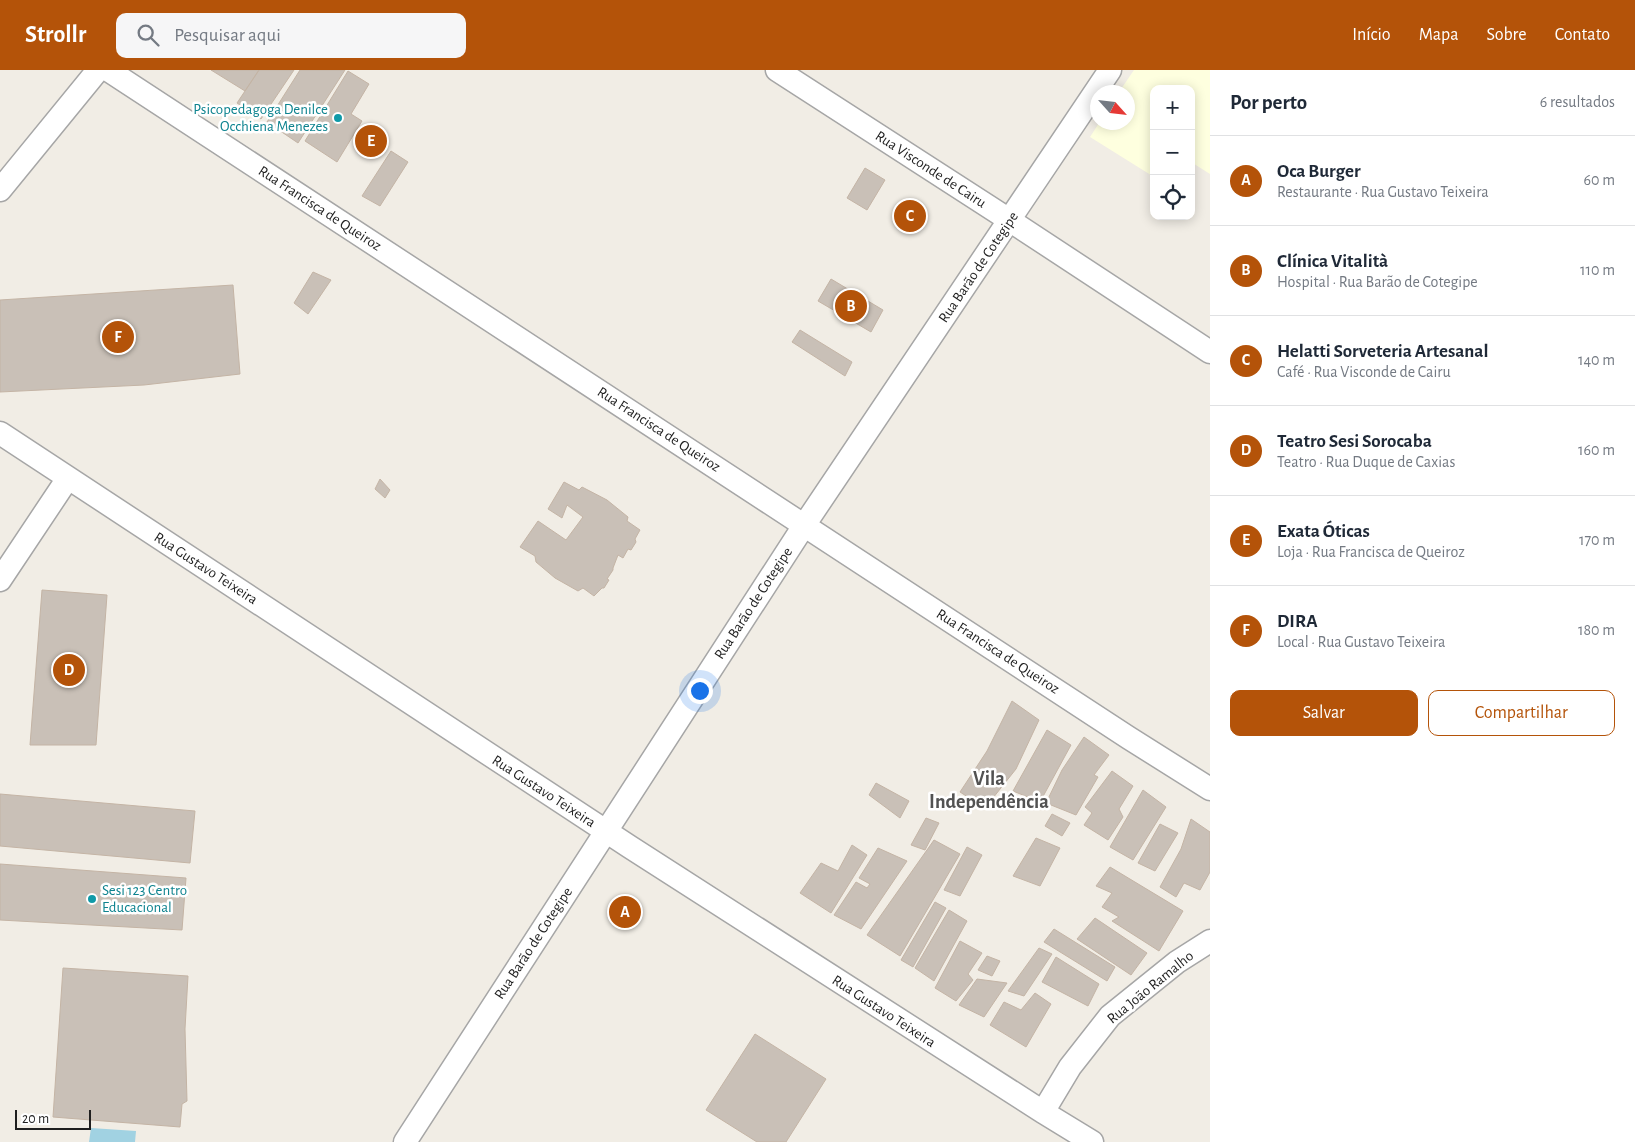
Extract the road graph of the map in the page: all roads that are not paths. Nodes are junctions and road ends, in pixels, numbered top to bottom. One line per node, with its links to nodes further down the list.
1 (98, 70): 5 (street)
2 (108, 70): 10 (street, Rua Francisca de Queiroz)
3 (777, 70): 6 (street, Rua Visconde de Cairu)
4 (1110, 70): 6 (street, Rua Barão de Cotegipe)
5 (0, 190)
6 (1010, 220): 7 (street, Rua Visconde de Cairu); 10 (street, Rua Barão de Cotegipe)
7 (1210, 352)
8 (0, 434): 9 (street, Rua Gustavo Teixeira)
9 (68, 478): 11 (street); 13 (street, Rua Gustavo Teixeira)
10 (805, 524): 12 (street, Rua Francisca de Queiroz); 13 (street, Rua Barão de Cotegipe)
11 (0, 580)
12 (1210, 789)
13 (605, 831): 17 (street, Rua Gustavo Teixeira); 18 (street, Rua Barão de Cotegipe)
14 (1210, 941): 16 (street, Rua João Ramalho)
15 (1210, 953): 16 (street)
16 (1177, 962): 17 (street, Rua João Ramalho)
17 (1043, 1112): 19 (street, Rua Gustavo Teixeira)
18 (405, 1142)
19 (1092, 1142)

